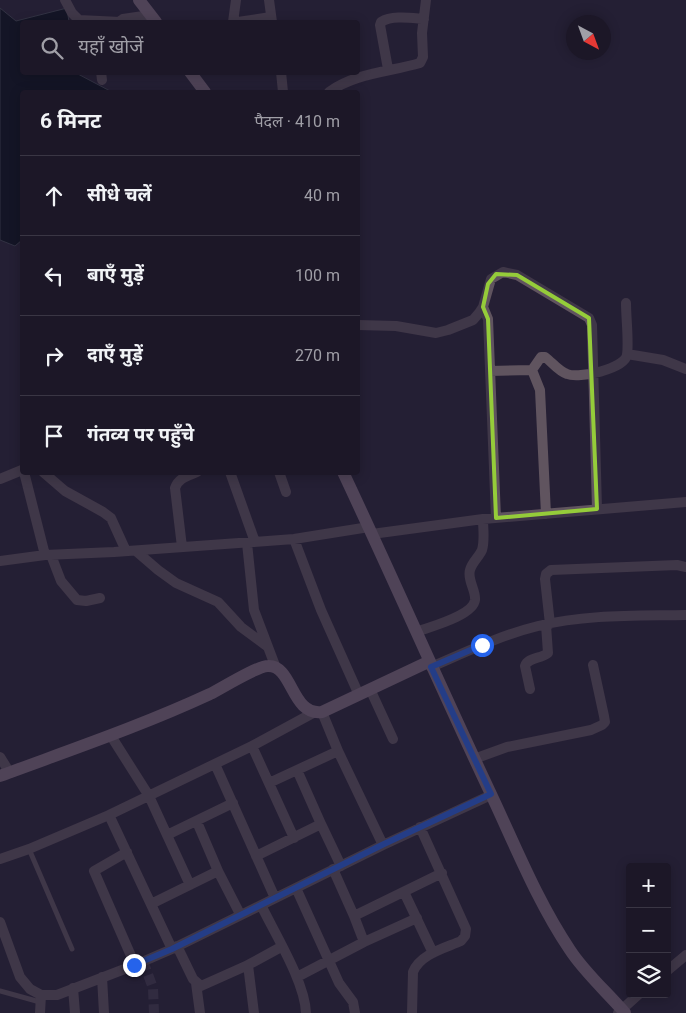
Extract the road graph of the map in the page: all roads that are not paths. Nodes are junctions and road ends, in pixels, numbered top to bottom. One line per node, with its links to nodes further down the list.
1 (65, 0): 8 (street)
2 (139, 0): 6 (street)
3 (236, 0): 10 (street)
4 (269, 0): 11 (street)
5 (426, 0): 7 (street)
6 (153, 19): 9 (street)
7 (424, 19): 12 (street); 12 (street)
8 (79, 20)
9 (122, 20)
10 (233, 20)
11 (272, 20)
12 (388, 69): 17 (street)
13 (192, 75): 15 (street)
14 (281, 75): 16 (street)
15 (204, 90)
16 (283, 90)
17 (332, 90)
18 (626, 304): 21 (street)
19 (483, 307): 20 (street); 24 (street); 25 (street)
20 (360, 325)
21 (627, 354): 22 (street); 25 (street)
22 (686, 369)
23 (532, 370): 24 (street); 25 (street); 37 (street)
24 (490, 371): 38 (street)
25 (593, 373): 36 (street)
26 (20, 472): 33 (street)
27 (24, 475): 45 (street)
28 (46, 475): 44 (street)
29 (191, 475): 43 (street)
30 (231, 475): 42 (street)
31 (280, 475): 34 (street)
32 (344, 475): 40 (street)
33 (0, 479)
34 (286, 492)
35 (686, 502): 36 (street)
36 (597, 509): 37 (street)
37 (546, 514): 38 (street)
38 (496, 518): 39 (street)
39 (483, 519): 40 (street); 51 (street)
40 (370, 530): 41 (street); 51 (street)
41 (294, 539): 42 (street); 57 (street)
42 (251, 542): 43 (street); 52 (street)
43 (182, 547): 44 (street)
44 (131, 551): 45 (street); 52 (street)
45 (48, 555): 46 (street); 48 (street)
46 (0, 561)
47 (686, 567): 50 (street)
48 (100, 598)
49 (686, 615): 50 (street)
50 (548, 624): 53 (street); 56 (street)
51 (416, 632): 53 (street)
52 (268, 647): 55 (street)
53 (430, 665): 57 (street); 64 (street)
54 (593, 665): 64 (street)
55 (276, 668): 58 (street); 59 (street)
56 (530, 689)
57 (364, 692): 58 (street); 60 (street)
58 (317, 713): 61 (street); 62 (street)
59 (111, 736): 67 (street); 70 (street)
60 (393, 739)
61 (252, 746): 65 (street); 68 (street)
62 (338, 751): 66 (street); 78 (street)
63 (0, 757): 67 (street)
64 (474, 759): 69 (street)
65 (215, 764): 70 (street); 71 (street)
66 (297, 770): 68 (street); 74 (street)
67 (5, 775)
68 (269, 783): 77 (street)
69 (491, 794): 75 (street); 113 (street)
70 (149, 796): 72 (street); 76 (street)
71 (233, 804): 73 (street); 82 (street)
72 (109, 815): 79 (street); 80 (street)
73 (197, 822): 76 (street); 84 (street)
74 (322, 824): 77 (street); 83 (street)
75 (420, 827): 78 (street); 85 (street)
76 (167, 835): 86 (street)
77 (294, 838): 82 (street)
78 (384, 844): 83 (street)
79 (29, 850): 81 (street); 99 (lane)
80 (128, 852): 90 (street); 103 (street)
81 (1, 856)
82 (256, 856): 89 (street)
83 (337, 868): 87 (street); 93 (street)
84 (218, 871): 86 (street); 92 (street)
85 (442, 873): 88 (street); 100 (street)
86 (190, 885): 90 (street)
87 (296, 888): 89 (street); 102 (street)
88 (404, 892): 93 (street); 94 (street)
89 (276, 898): 91 (street)
90 (151, 904): 98 (street)
91 (260, 905): 92 (street); 97 (street)
92 (240, 914): 98 (street)
93 (354, 916): 96 (street)
94 (417, 918): 96 (street); 100 (street)
95 (0, 922): 111 (street)
96 (364, 942): 102 (street)
97 (282, 947): 104 (street); 107 (street)
98 (175, 948): 103 (street); 108 (street)
99 (72, 949)
100 (433, 953): 121 (street)
101 (686, 955): 105 (street)
102 (330, 961): 107 (street); 120 (street)
103 (134, 965): 106 (street)
104 (248, 965): 108 (street); 118 (street)
105 (671, 968)
106 (102, 977): 109 (street); 116 (street)
107 (297, 977): 119 (street)
108 (196, 983): 117 (street)
109 (74, 988): 111 (street); 115 (street)
110 (0, 991): 111 (lane)
111 (41, 998): 114 (street)
112 (636, 998): 113 (street)
113 (621, 1012)
114 (40, 1013)
115 (75, 1013)
116 (104, 1013)
117 (200, 1013)
118 (254, 1013)
119 (306, 1013)
120 (355, 1013)
121 (412, 1013)

